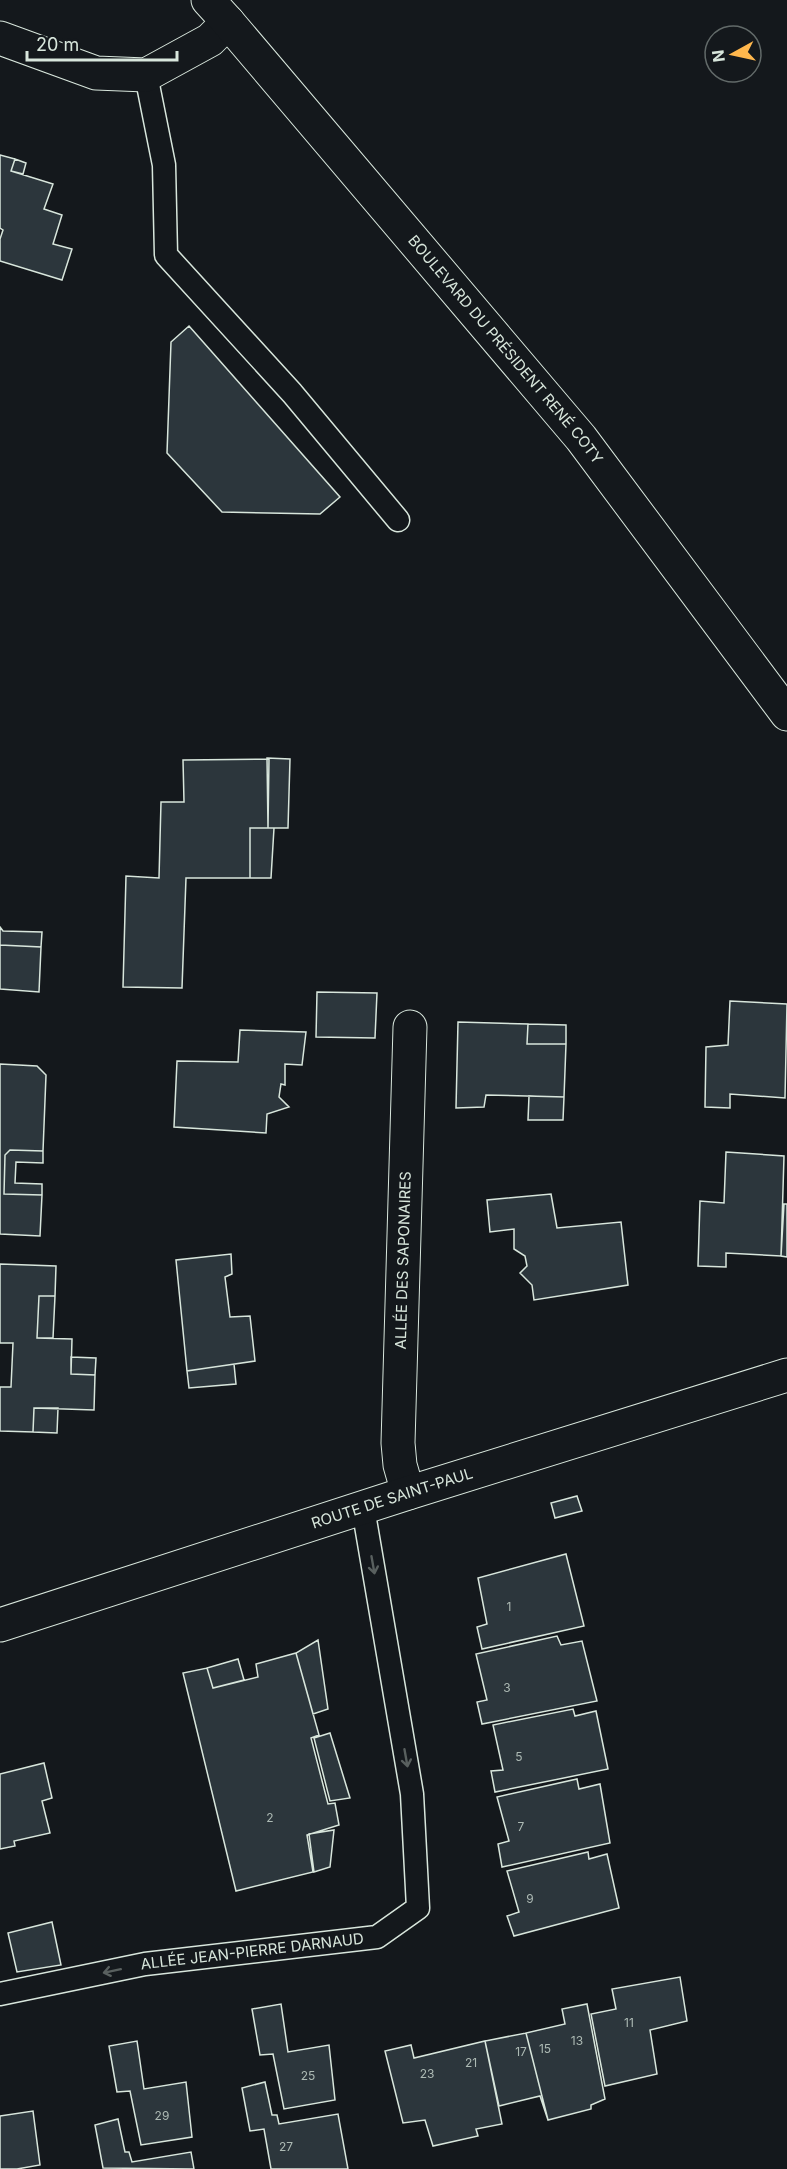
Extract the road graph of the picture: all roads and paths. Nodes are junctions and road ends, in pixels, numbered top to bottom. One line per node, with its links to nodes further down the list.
1 (218, 11): 3 (street); 5 (street, BOULEVARD DU PRÉSIDENT RENÉ COTY)
2 (0, 38): 3 (street)
3 (146, 75): 4 (lane)
4 (398, 520)
5 (787, 714)
6 (410, 1027): 8 (street, ALLÉE DES SAPONAIRES)
7 (787, 1375): 8 (street, ROUTE DE SAINT-PAUL)
8 (408, 1493): 9 (street, ROUTE DE SAINT-PAUL)
9 (363, 1508): 10 (street, ROUTE DE SAINT-PAUL); 11 (lane, ALLÉE JEAN-PIERRE DARNAUD, one-way to 11)
10 (0, 1625)
11 (0, 1994)

